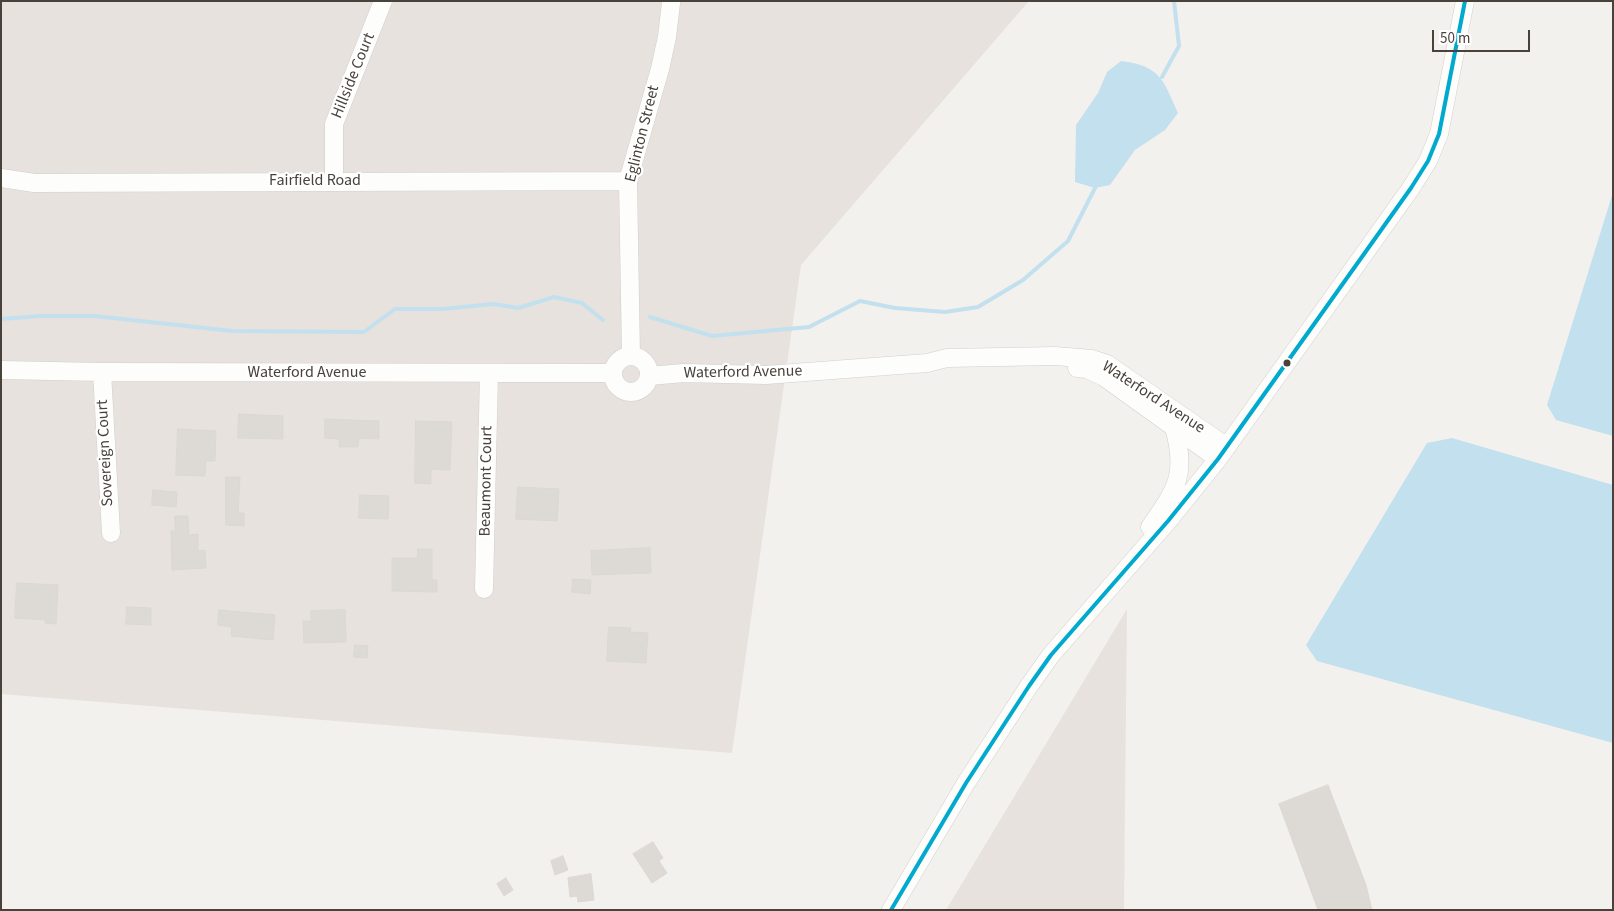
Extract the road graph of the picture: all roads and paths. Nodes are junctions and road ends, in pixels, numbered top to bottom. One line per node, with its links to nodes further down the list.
1 (383, 1): 5 (street, Hillside Court)
2 (1465, 1): 15 (street)
3 (671, 3): 6 (street, Eglinton Street)
4 (1, 178): 5 (street, Fairfield Road)
5 (334, 181): 6 (street, Fairfield Road)
6 (628, 181): 7 (street, Eglinton Street)
7 (631, 356): 11 (street); 13 (street)
8 (927, 363): 13 (street, Waterford Avenue); 14 (street, Waterford Avenue); 15 (street, Waterford Avenue)
9 (1, 370): 10 (street, Waterford Avenue)
10 (102, 372): 12 (street, Waterford Avenue); 16 (street, Sovereign Court)
11 (612, 373): 12 (street, Waterford Avenue); 13 (street)
12 (489, 374): 17 (street, Beaumont Court)
13 (649, 376)
14 (1174, 427): 15 (street, Waterford Avenue); 18 (street)
15 (1222, 453): 18 (street)
16 (111, 533)
17 (484, 589)
18 (1029, 686): 19 (street)
19 (891, 910)

